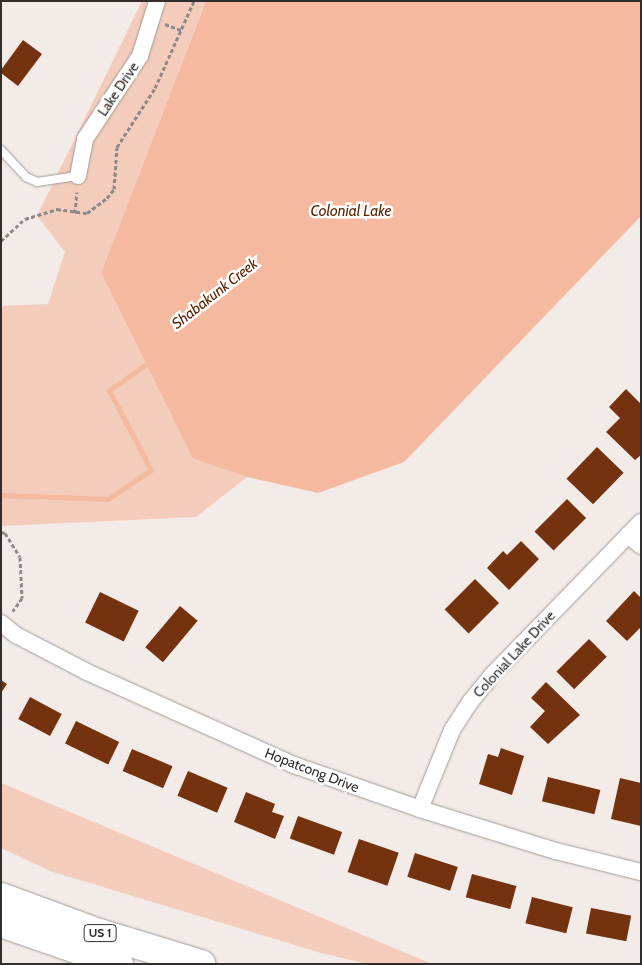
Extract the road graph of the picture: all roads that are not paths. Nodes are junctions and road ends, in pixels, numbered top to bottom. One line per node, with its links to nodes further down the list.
1 (157, 1): 3 (street, Lake Drive)
2 (1, 150): 3 (lane)
3 (78, 176)
4 (641, 522): 5 (street, Colonial Lake Drive)
5 (628, 535): 6 (street); 8 (street, Colonial Lake Drive)
6 (641, 546)
7 (3, 624): 8 (street, Hopatcong Drive)
8 (420, 809): 9 (street, Hopatcong Drive)
9 (641, 872)
10 (1, 897): 13 (highway, US 1)
11 (1, 923): 12 (highway, US 1)
12 (119, 964)
13 (201, 964)

